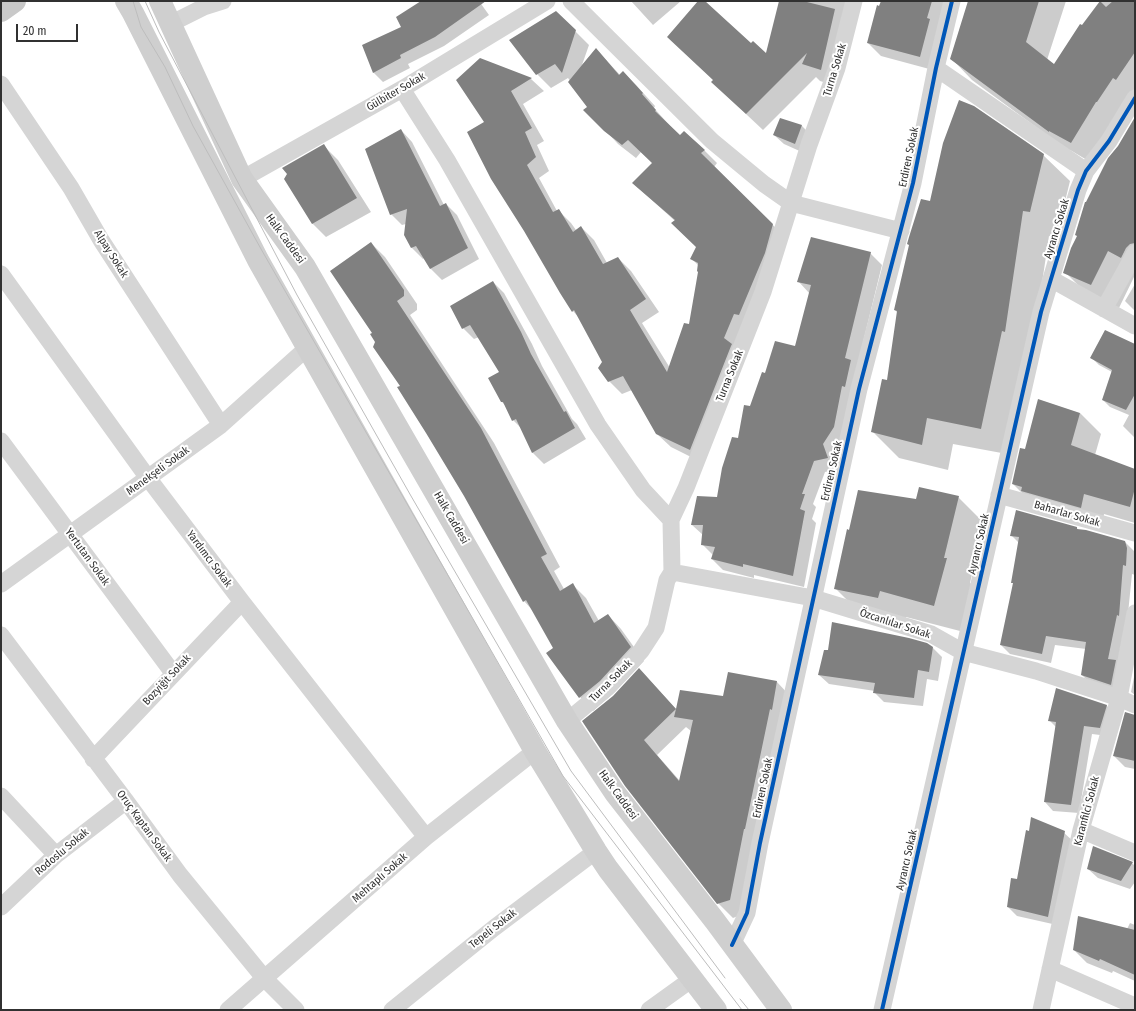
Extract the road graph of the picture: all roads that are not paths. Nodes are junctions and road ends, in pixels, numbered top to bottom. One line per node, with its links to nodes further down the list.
1 (15, 1): 9 (main road)
2 (126, 1): 24 (main road)
3 (160, 1): 10 (main road, Halk Caddesi)
4 (223, 1): 10 (street)
5 (547, 1): 13 (street, Gülbiter Sokak)
6 (571, 1): 17 (street)
7 (854, 1): 17 (street, Turna Sokak)
8 (952, 1): 11 (street, Erdiren Sokak)
9 (1, 11)
10 (170, 24): 16 (main road, Halk Caddesi)
11 (936, 68): 15 (street); 18 (street, Erdiren Sokak)
12 (1, 83): 25 (street, Alpay Sokak)
13 (402, 89): 16 (street, Gülbiter Sokak); 29 (street)
14 (1135, 98): 15 (street, Ayrancı Sokak)
15 (1086, 171): 21 (street, Ayrancı Sokak)
16 (242, 179): 42 (main road, Halk Caddesi)
17 (791, 203): 18 (street); 29 (street, Turna Sokak)
18 (901, 231): 34 (street, Erdiren Sokak)
19 (1135, 253): 22 (street)
20 (1, 274): 27 (street, Yardımcı Sokak)
21 (1051, 279): 22 (street); 28 (street, Ayrancı Sokak)
22 (1104, 309): 23 (street)
23 (1135, 326)
24 (307, 348): 25 (street, Menekşeli Sokak); 43 (main road)
25 (221, 425): 27 (street, Menekşeli Sokak)
26 (1, 441): 31 (street, Yertutan Sokak)
27 (148, 478): 31 (street, Menekşeli Sokak); 35 (street, Yardımcı Sokak)
28 (999, 495): 30 (street, Baharlar Sokak); 38 (street, Ayrancı Sokak)
29 (671, 520): 32 (street, Turna Sokak)
30 (1135, 533)
31 (71, 534): 33 (street, Menekşeli Sokak); 39 (street, Yertutan Sokak)
32 (672, 572): 34 (street, Özcanlılar Sokak); 42 (street, Turna Sokak)
33 (1, 584)
34 (813, 598): 38 (street, Özcanlılar Sokak); 53 (street, Erdiren Sokak)
35 (242, 602): 39 (street, Bozyiğit Sokak); 48 (street, Yardımcı Sokak)
36 (1135, 613): 40 (street, Karanfilci Sokak)
37 (1, 635): 44 (street, Oruç Kaptan Sokak)
38 (964, 652): 40 (street, Özcanlılar Sokak); 64 (street, Ayrancı Sokak)
39 (173, 673): 44 (street, Bozyiğit Sokak)
40 (1119, 698): 41 (street, Özcanlılar Sokak); 47 (street, Karanfilci Sokak)
41 (1135, 705)
42 (567, 721): 53 (main road, Halk Caddesi)
43 (535, 751): 48 (street, Mehtaplı Sokak); 49 (main road)
44 (93, 758): 46 (street, Oruç Kaptan Sokak)
45 (1, 796): 51 (street)
46 (126, 801): 51 (street, Rodoslu Sokak); 55 (street, Oruç Kaptan Sokak)
47 (1081, 830): 50 (street); 54 (street, Karanfilci Sokak)
48 (426, 838): 55 (street, Mehtaplı Sokak)
49 (596, 851): 56 (main road); 60 (street, Tepeli Sokak)
50 (1135, 853)
51 (56, 855): 52 (street, Rodoslu Sokak)
52 (1, 907)
53 (732, 945): 63 (main road, Halk Caddesi)
54 (1050, 969): 57 (street); 65 (street, Karanfilci Sokak)
55 (265, 979): 58 (street, Mehtaplı Sokak); 59 (street, Oruç Kaptan Sokak)
56 (692, 979): 61 (street); 62 (main road)
57 (1135, 1006)
58 (228, 1010)
59 (296, 1010)
60 (392, 1010)
61 (649, 1010)
62 (716, 1010)
63 (781, 1010)
64 (882, 1010)
65 (1040, 1010)

